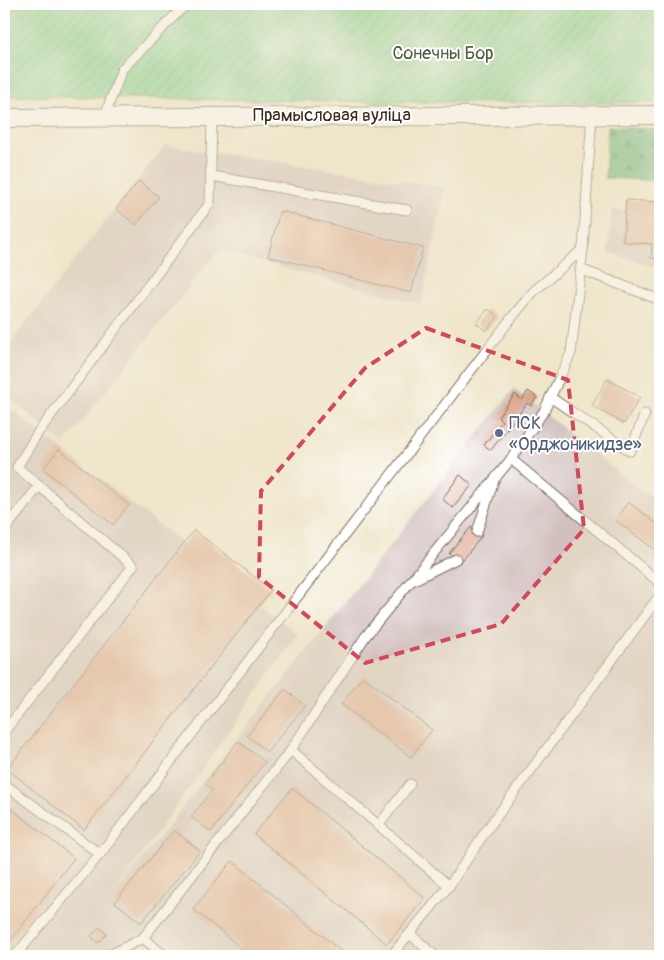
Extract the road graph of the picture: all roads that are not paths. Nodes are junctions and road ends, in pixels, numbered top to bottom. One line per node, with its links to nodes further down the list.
1 (186, 4): 6 (lane)
2 (592, 114): 3 (street, Прамысловая вуліца); 4 (street, Прамысловая вуліца); 9 (lane)
3 (660, 115)
4 (212, 116): 6 (street, Прамысловая вуліца); 7 (lane)
5 (4, 118): 6 (street, Прамысловая вуліца)
6 (104, 118)
7 (211, 176): 8 (lane); 16 (lane)
8 (406, 210)
9 (583, 249): 10 (lane); 28 (lane)
10 (580, 269): 11 (lane); 12 (lane)
11 (660, 300)
12 (550, 397): 13 (lane); 14 (lane)
13 (645, 414)
14 (511, 459): 15 (lane); 21 (lane)
15 (495, 478): 18 (lane); 20 (lane)
16 (39, 486): 17 (lane); 23 (lane)
17 (4, 531)
18 (477, 532)
19 (456, 559): 20 (lane)
20 (408, 583): 24 (lane)
21 (660, 583)
22 (660, 595): 29 (lane)
23 (4, 732)
24 (291, 750): 27 (lane); 31 (lane)
25 (4, 784): 28 (lane)
26 (410, 784): 27 (lane)
27 (378, 826): 29 (lane)
28 (100, 854): 33 (lane)
29 (449, 886): 30 (lane)
30 (410, 934): 36 (lane); 37 (lane)
31 (144, 938): 34 (lane); 35 (lane)
32 (660, 950): 38 (lane)
33 (15, 956)
34 (108, 956)
35 (165, 956)
36 (391, 956)
37 (435, 956)
38 (656, 956)

